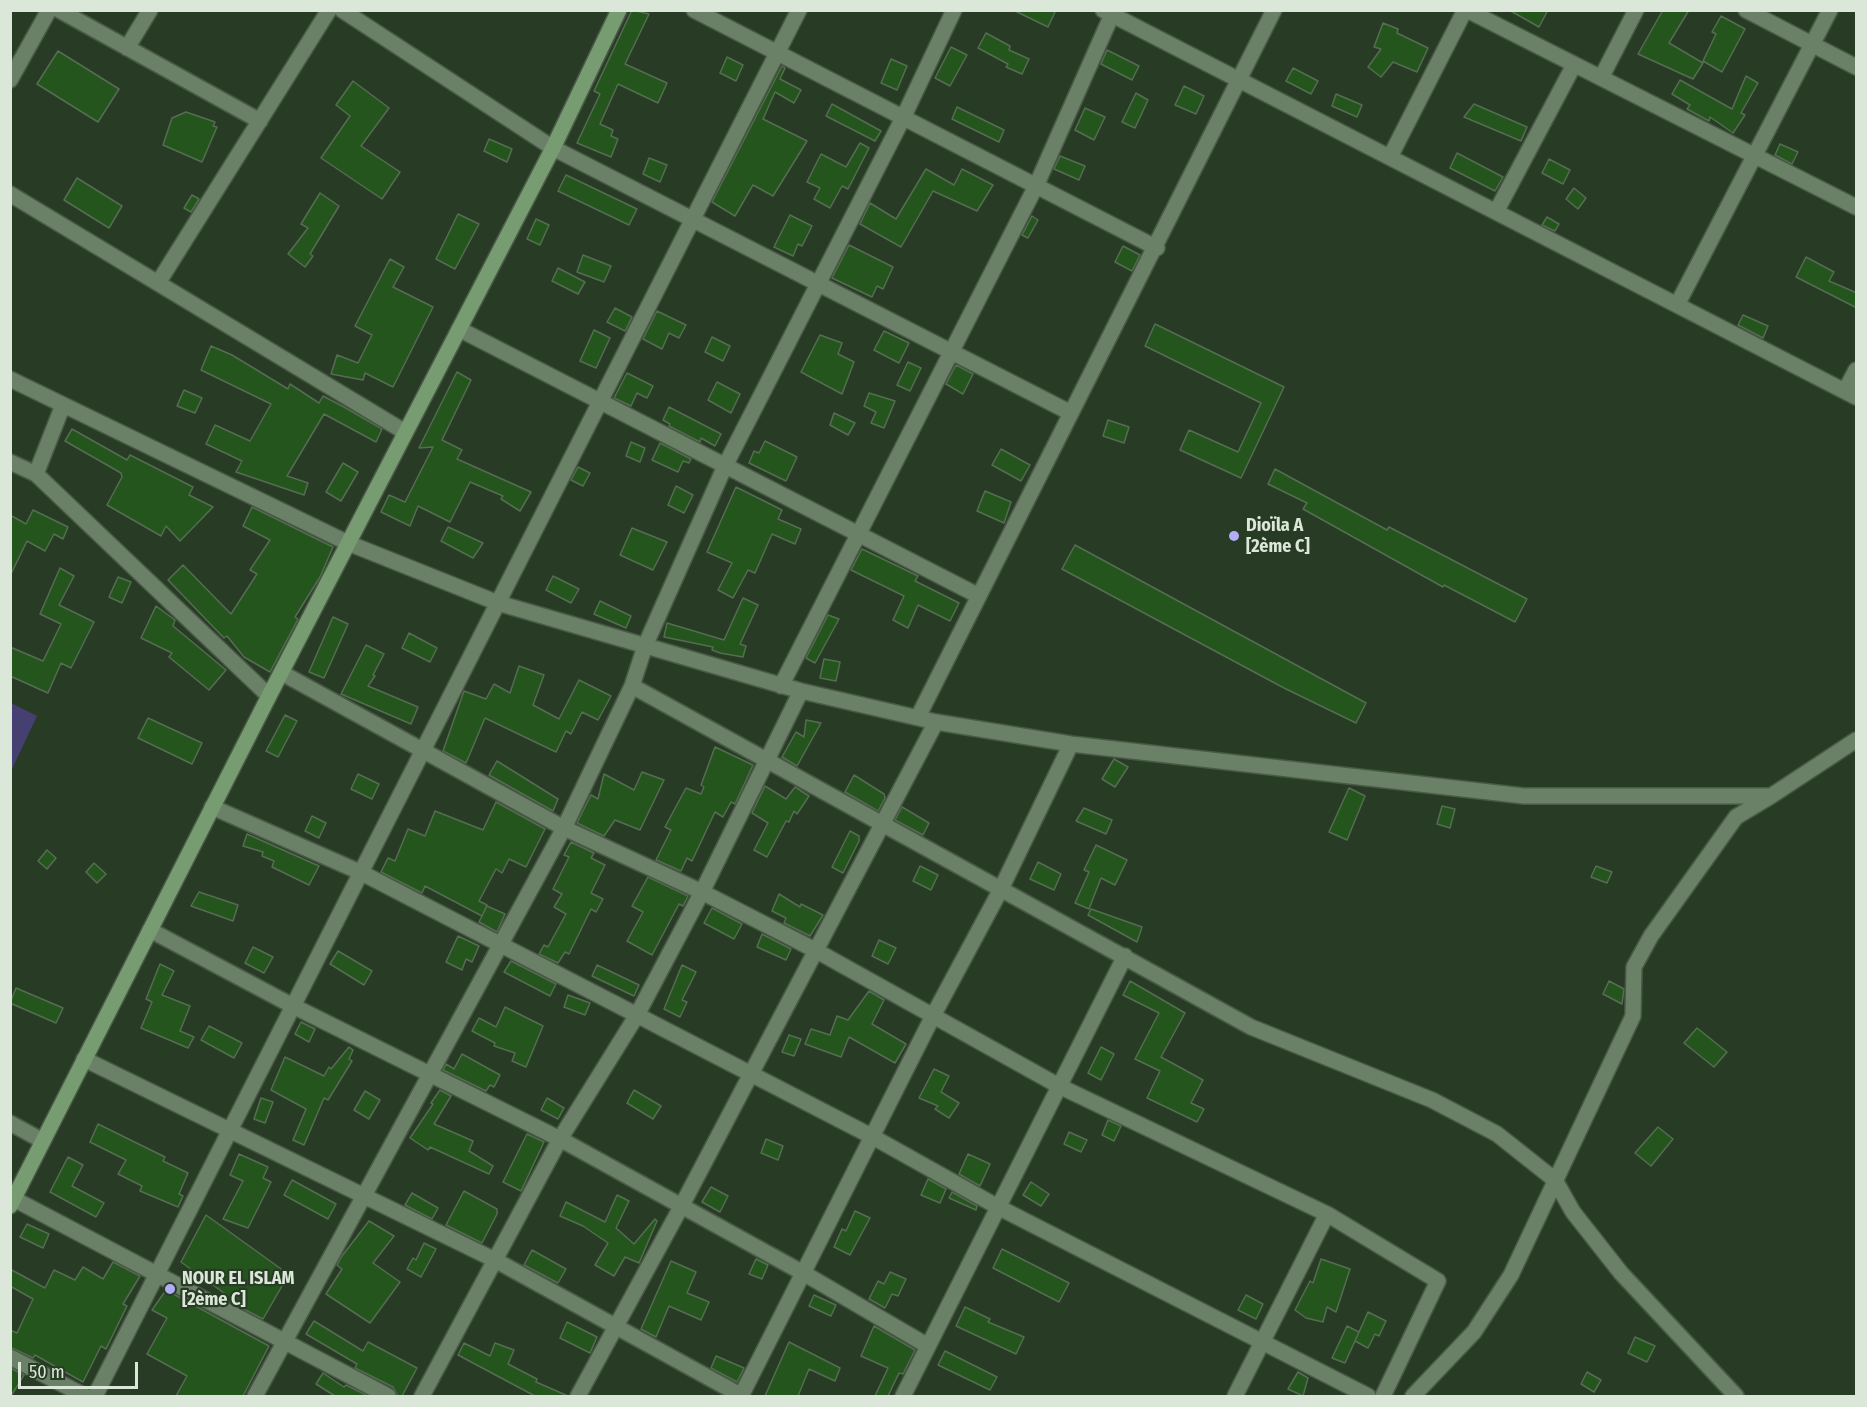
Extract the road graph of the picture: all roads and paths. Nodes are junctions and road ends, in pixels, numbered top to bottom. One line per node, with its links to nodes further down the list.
1 (49, 10): 23 (street)
2 (59, 10): 17 (street)
3 (150, 10): 17 (street)
4 (329, 10): 25 (street)
5 (342, 10): 26 (street)
6 (619, 10): 26 (main road)
7 (694, 10): 18 (street)
8 (799, 10): 18 (street)
9 (954, 10): 24 (street)
10 (1274, 10): 22 (street)
11 (1466, 10): 19 (street); 28 (street)
12 (1636, 10): 21 (street)
13 (1746, 10): 16 (street)
14 (1830, 10): 16 (street)
15 (1110, 12): 22 (street); 29 (street)
16 (1811, 44): 20 (street); 27 (street)
17 (127, 48): 25 (street)
18 (778, 53): 24 (street); 33 (street)
19 (1574, 65): 21 (street); 32 (street)
20 (1857, 67)
21 (1601, 78): 27 (street)
22 (1238, 79): 28 (street); 34 (street)
23 (10, 80)
24 (903, 118): 29 (street); 36 (street)
25 (260, 121): 35 (street)
26 (554, 148): 33 (street); 38 (main road)
27 (1755, 156): 31 (street); 37 (street)
28 (1390, 157): 32 (street)
29 (1036, 186): 34 (street); 39 (street)
30 (12, 199): 35 (street)
31 (1857, 207)
32 (1496, 212): 37 (street)
33 (692, 219): 36 (street); 43 (street)
34 (1157, 248): 45 (street)
35 (158, 283): 46 (street)
36 (817, 283): 39 (street); 48 (street)
37 (1677, 305): 42 (street)
38 (459, 329): 43 (street); 46 (main road)
39 (950, 351): 45 (street); 50 (street)
40 (1857, 370): 42 (street)
41 (10, 379): 44 (street)
42 (1851, 394)
43 (600, 402): 48 (street); 53 (street)
44 (63, 405): 49 (street); 51 (street)
45 (1071, 413): 52 (street)
46 (405, 432): 51 (main road)
47 (10, 462): 49 (street)
48 (725, 466): 50 (street); 54 (street)
49 (36, 474): 59 (street)
50 (858, 534): 52 (street); 57 (street)
51 (348, 543): 53 (street); 55 (main road)
52 (979, 596): 60 (street)
53 (498, 603): 54 (street); 64 (street)
54 (645, 646): 56 (street); 57 (street)
55 (282, 673): 59 (main road); 64 (street)
56 (632, 686): 65 (street); 69 (street)
57 (781, 686): 58 (street)
58 (801, 691): 60 (street); 65 (street)
59 (269, 696): 67 (main road)
60 (918, 717): 61 (street)
61 (936, 722): 63 (street); 68 (street)
62 (1857, 740): 66 (street)
63 (1071, 744): 66 (street); 71 (street)
64 (422, 748): 69 (street); 70 (street)
65 (768, 760): 68 (street); 72 (street)
66 (1771, 796): 89 (street)
67 (212, 807): 70 (street); 73 (main road)
68 (884, 823): 71 (street); 75 (street)
69 (564, 828): 72 (street); 74 (street)
70 (362, 873): 74 (street); 77 (street)
71 (1000, 891): 76 (street); 78 (street)
72 (702, 892): 75 (street); 79 (street)
73 (150, 930): 77 (street); 80 (main road)
74 (502, 944): 79 (street); 81 (street)
75 (815, 950): 78 (street); 82 (street)
76 (1125, 956): 83 (street); 89 (street)
77 (293, 1006): 81 (street); 85 (street)
78 (934, 1014): 83 (street); 86 (street)
79 (637, 1015): 82 (street); 87 (street)
80 (84, 1059): 85 (street); 88 (main road)
81 (429, 1074): 87 (street); 90 (street)
82 (751, 1074): 86 (street); 92 (street)
83 (1059, 1086): 93 (street); 94 (street)
84 (10, 1123): 88 (street)
85 (230, 1131): 90 (street); 96 (street)
86 (873, 1137): 93 (street); 97 (street)
87 (560, 1139): 92 (street); 95 (street)
88 (43, 1141): 91 (main road)
89 (1555, 1180): 114 (street); 115 (street)
90 (362, 1195): 95 (street); 99 (street)
91 (12, 1202): 96 (street)
92 (681, 1207): 97 (street); 98 (street)
93 (998, 1207): 100 (street); 101 (street)
94 (1328, 1214): 100 (street); 113 (street)
95 (495, 1260): 98 (street); 107 (street)
96 (158, 1274): 99 (street); 104 (street)
97 (805, 1274): 101 (street); 109 (street)
98 (615, 1326): 108 (street); 109 (street)
99 (284, 1342): 105 (street); 106 (street)
100 (1263, 1344): 111 (street); 112 (street)
101 (928, 1346): 110 (street)
102 (10, 1357): 103 (street)
103 (85, 1396)
104 (95, 1396)
105 (255, 1396)
106 (388, 1396)
107 (422, 1396)
108 (578, 1396)
109 (742, 1396)
110 (903, 1396)
111 (1235, 1396)
112 (1368, 1396)
113 (1383, 1396)
114 (1413, 1396)
115 (1736, 1396)

